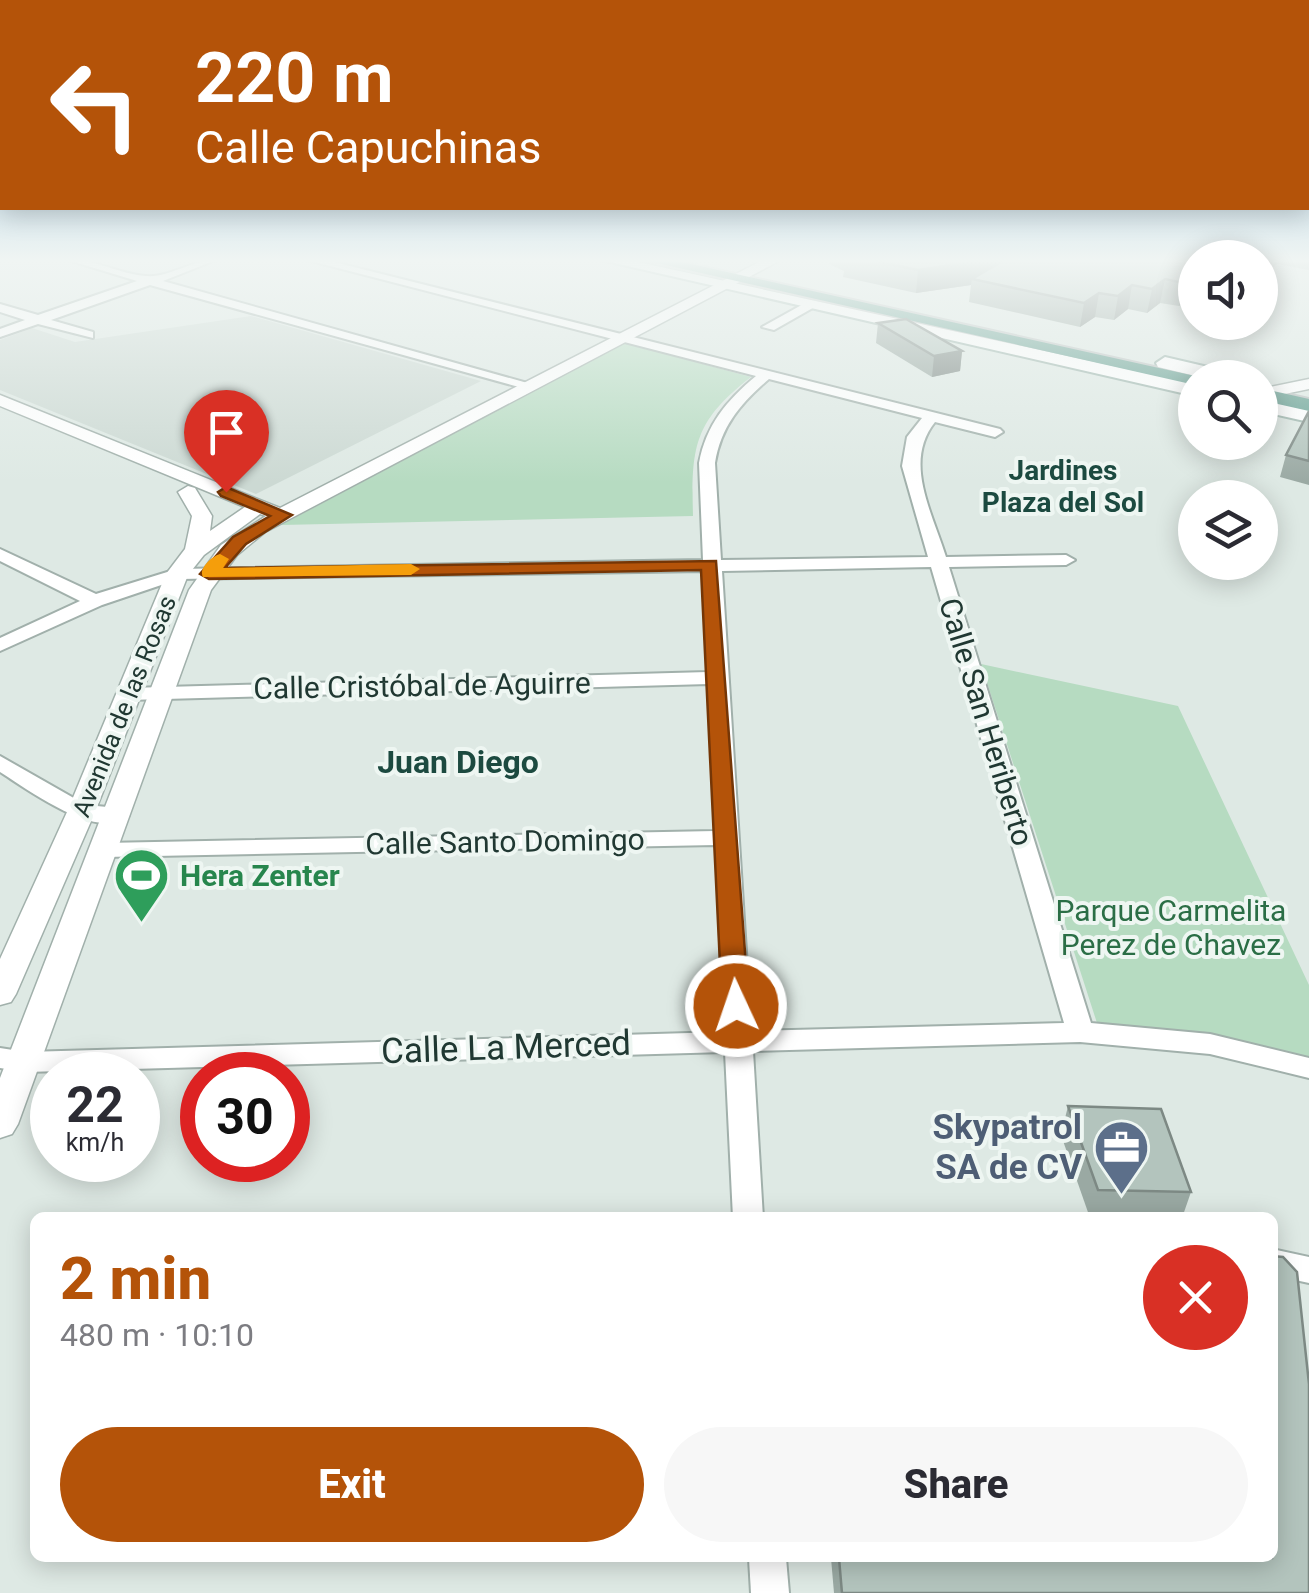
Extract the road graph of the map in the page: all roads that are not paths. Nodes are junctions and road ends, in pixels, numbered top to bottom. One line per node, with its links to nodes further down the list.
1 (346, 334): 12 (street)
2 (599, 334): 12 (street, Avenida de las Rosas)
3 (607, 334): 8 (street)
4 (628, 334): 8 (street, Avenida de las Rosas)
5 (947, 334): 15 (main road)
6 (995, 334): 11 (main road)
7 (1021, 334): 9 (main road)
8 (622, 338): 10 (street); 14 (street, Avenida de las Rosas)
9 (1178, 367)
10 (768, 374): 25 (street); 34 (street)
11 (1178, 376)
12 (510, 380): 14 (street); 29 (street, Avenida de las Rosas)
13 (1309, 384): 17 (street)
14 (530, 386): 29 (street, Avenida de las Rosas)
15 (1178, 386)
16 (1278, 388): 17 (main road)
17 (1284, 389): 18 (street); 19 (main road)
18 (1278, 390)
19 (1309, 394)
20 (1278, 398): 22 (main road)
21 (0, 400): 29 (street)
22 (1309, 404)
23 (1278, 409): 26 (main road)
24 (0, 415): 28 (street)
25 (932, 416): 27 (street); 33 (street, Calle San Heriberto)
26 (1309, 416)
27 (995, 432)
28 (188, 492): 29 (street); 30 (street)
29 (261, 517): 30 (street, Avenida de las Rosas); 36 (street, Avenida de las Rosas)
30 (196, 550): 35 (street, Avenida de las Rosas)
31 (0, 554): 37 (street)
32 (1066, 560): 33 (street)
33 (938, 562): 34 (street); 48 (street, Calle San Heriberto)
34 (710, 564): 36 (street); 39 (street)
35 (177, 574): 36 (street); 37 (street); 41 (street, Avenida de las Rosas)
36 (209, 574): 40 (street, Avenida de las Rosas)
37 (95, 600): 38 (street)
38 (0, 645)
39 (716, 678): 40 (street, Calle Cristóbal de Aguirre); 45 (street)
40 (164, 692): 41 (street, Calle Cristóbal de Aguirre); 44 (street, Avenida de las Rosas)
41 (128, 694): 43 (street, Avenida de las Rosas)
42 (0, 763): 43 (street)
43 (81, 812): 44 (street); 47 (street, Avenida de las Rosas)
44 (118, 815): 46 (street, Avenida de las Rosas)
45 (726, 838): 46 (street, Calle Santo Domingo); 49 (street)
46 (104, 850): 50 (street, Avenida de las Rosas)
47 (0, 994)
48 (1080, 1032): 49 (street, Calle La Merced); 51 (street, Calle La Merced)
49 (738, 1040): 50 (street, Calle La Merced); 53 (street)
50 (13, 1060): 52 (street, Avenida de las Rosas)
51 (1309, 1068)
52 (0, 1124)
53 (748, 1212)
54 (1278, 1263): 55 (street)
55 (1309, 1270)
56 (768, 1562): 57 (street)
57 (770, 1593)

